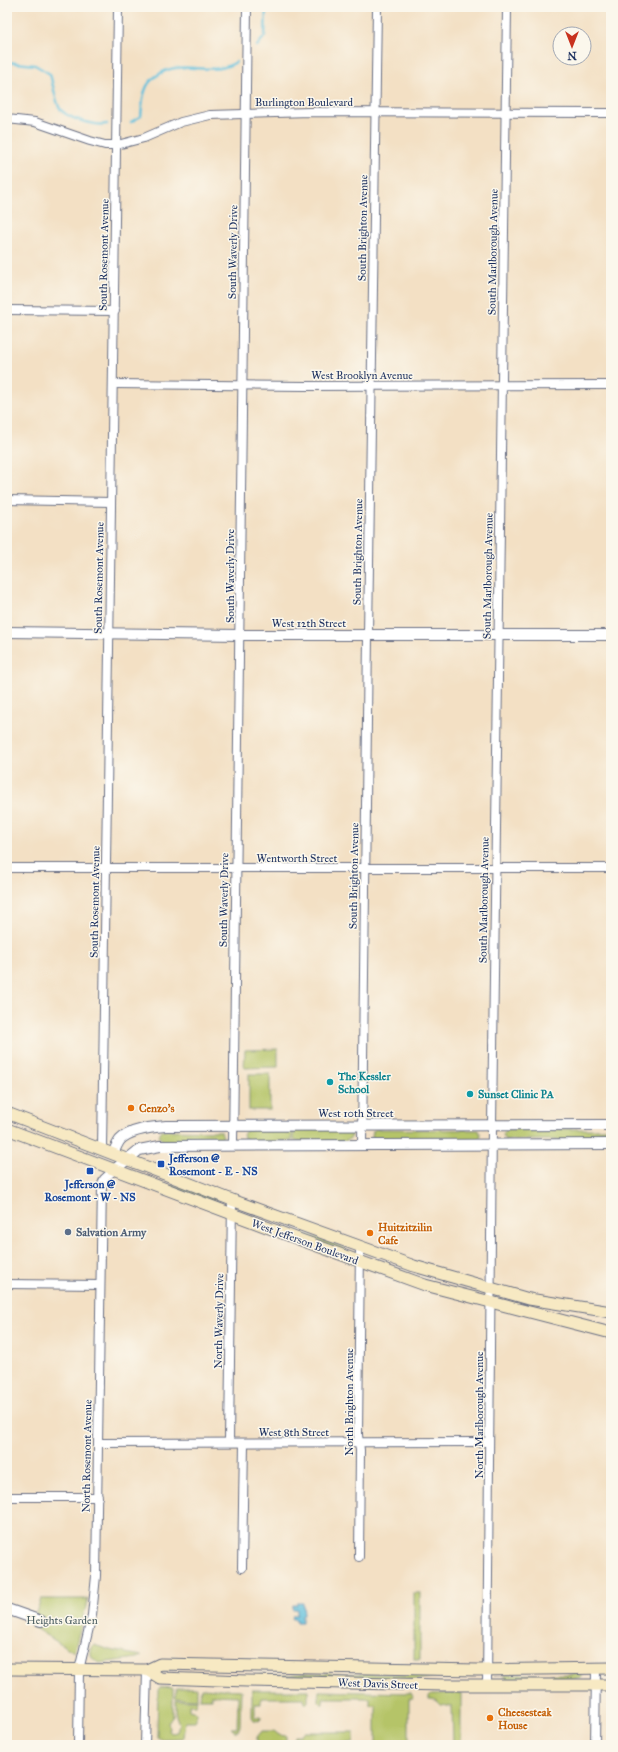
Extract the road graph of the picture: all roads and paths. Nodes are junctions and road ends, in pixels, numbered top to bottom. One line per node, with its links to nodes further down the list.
1 (118, 7): 10 (street, South Rosemont Avenue)
2 (247, 7): 5 (street, South Waverly Drive)
3 (377, 7): 6 (street, South Brighton Avenue)
4 (507, 7): 7 (street, South Marlborough Avenue)
5 (246, 113): 6 (street, Burlington Boulevard); 10 (street, Burlington Boulevard); 14 (street, South Waverly Drive)
6 (376, 113): 7 (street, Burlington Boulevard); 17 (street, South Brighton Avenue)
7 (505, 113): 8 (street, Burlington Boulevard); 15 (street, South Marlborough Avenue)
8 (611, 113)
9 (7, 119): 10 (street, Burlington Boulevard)
10 (116, 145): 12 (street, South Rosemont Avenue)
11 (7, 310): 12 (street)
12 (114, 311): 13 (street, South Rosemont Avenue)
13 (114, 384): 14 (street, West Brooklyn Avenue); 19 (street, South Rosemont Avenue)
14 (242, 385): 17 (street, West Brooklyn Avenue); 23 (street, South Waverly Drive)
15 (502, 385): 16 (street, West Brooklyn Avenue); 17 (street, West Brooklyn Avenue); 22 (street, South Marlborough Avenue)
16 (611, 385)
17 (372, 386): 24 (street, South Brighton Avenue)
18 (7, 500): 19 (street)
19 (111, 502): 21 (street, South Rosemont Avenue)
20 (7, 632): 21 (street, West 12th Street)
21 (109, 633): 23 (street, West 12th Street); 27 (street, South Rosemont Avenue)
22 (498, 634): 24 (street, West 12th Street); 25 (street, West 12th Street); 28 (street, South Marlborough Avenue)
23 (240, 635): 24 (street, West 12th Street); 30 (street, South Waverly Drive)
24 (368, 635): 31 (street, South Brighton Avenue)
25 (611, 635)
26 (7, 868): 27 (street, Wentworth Street)
27 (106, 868): 30 (street, Wentworth Street); 42 (street, South Rosemont Avenue)
28 (495, 868): 29 (street, Wentworth Street); 31 (street, Wentworth Street); 34 (street, South Marlborough Avenue)
29 (611, 868)
30 (236, 869): 31 (street, Wentworth Street); 36 (street, South Waverly Drive)
31 (365, 869): 33 (street, South Brighton Avenue)
32 (7, 1113): 42 (main road, West Jefferson Boulevard)
33 (362, 1125): 34 (street, West 10th Street); 36 (street, West 10th Street); 39 (street, South Brighton Avenue)
34 (492, 1125): 35 (street, West 10th Street); 40 (street, South Marlborough Avenue)
35 (611, 1125)
36 (232, 1126): 41 (street, South Waverly Drive); 43 (street, West 10th Street)
37 (7, 1129): 45 (main road, West Jefferson Boulevard)
38 (611, 1144): 40 (street)
39 (362, 1145): 40 (street); 41 (street)
40 (492, 1145): 52 (street, North Marlborough Avenue)
41 (233, 1146): 44 (street)
42 (102, 1150): 43 (main road, West Jefferson Boulevard)
43 (113, 1154): 44 (main road, West Jefferson Boulevard)
44 (127, 1160): 45 (street); 46 (main road, West Jefferson Boulevard)
45 (114, 1170): 47 (main road, West Jefferson Boulevard); 51 (street, North Rosemont Avenue)
46 (232, 1200): 47 (street, North Waverly Drive); 48 (main road, West Jefferson Boulevard)
47 (232, 1214): 49 (main road, West Jefferson Boulevard); 56 (street, North Waverly Drive)
48 (360, 1247): 49 (street, North Brighton Avenue); 52 (main road, West Jefferson Boulevard)
49 (360, 1262): 53 (main road, West Jefferson Boulevard); 59 (street, North Brighton Avenue)
50 (7, 1284): 51 (street)
51 (100, 1284): 60 (street, North Rosemont Avenue)
52 (490, 1288): 53 (street, North Marlborough Avenue); 54 (main road, West Jefferson Boulevard)
53 (490, 1303): 55 (main road, West Jefferson Boulevard); 57 (street, North Marlborough Avenue)
54 (611, 1312)
55 (611, 1333)
56 (228, 1442): 58 (street, West 8th Street); 60 (street, West 8th Street)
57 (489, 1442): 59 (street, West 8th Street); 72 (street, North Marlborough Avenue)
58 (244, 1443): 59 (street, West 8th Street); 64 (street)
59 (359, 1443): 63 (street, North Brighton Avenue)
60 (98, 1444): 62 (street, North Rosemont Avenue)
61 (7, 1497): 62 (street)
62 (98, 1497): 70 (street, North Rosemont Avenue)
63 (358, 1557)
64 (242, 1568)
65 (7, 1609): 66 (street)
66 (41, 1621)
67 (596, 1668): 68 (main road, West Davis Street); 72 (main road, West Davis Street); 73 (street)
68 (611, 1668)
69 (7, 1669): 70 (main road, West Davis Street)
70 (79, 1670): 71 (main road, West Davis Street); 76 (street, North Rosemont Avenue)
71 (147, 1670): 72 (main road, West Davis Street); 75 (main road, West Davis Street); 77 (street)
72 (488, 1670): 75 (street, North Marlborough Avenue)
73 (595, 1685): 74 (main road, West Davis Street); 75 (main road, West Davis Street); 78 (street)
74 (611, 1685)
75 (488, 1686)
76 (78, 1745)
77 (145, 1745)
78 (595, 1745)

